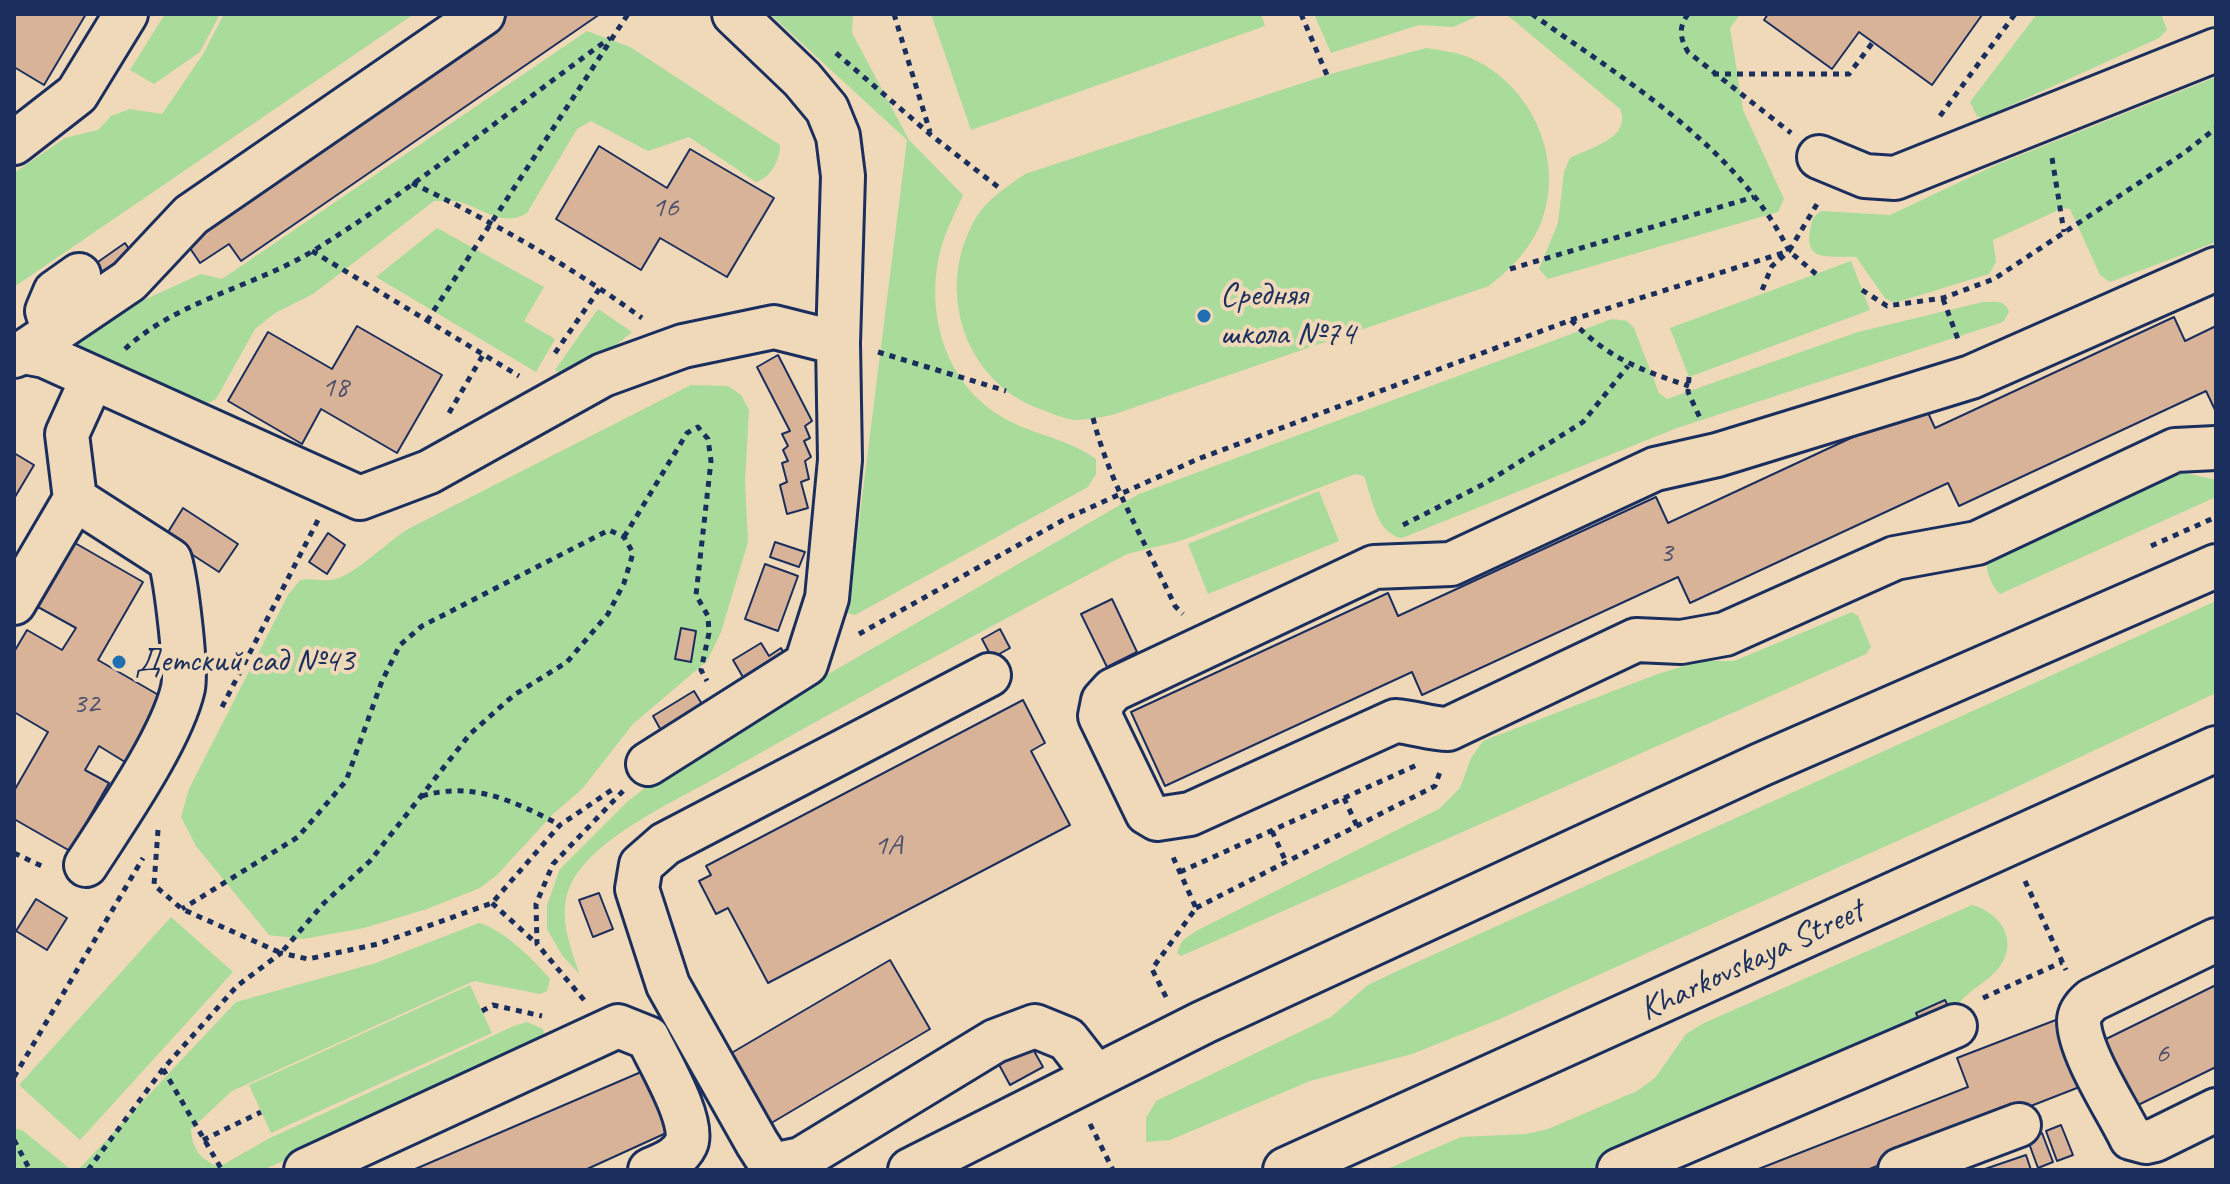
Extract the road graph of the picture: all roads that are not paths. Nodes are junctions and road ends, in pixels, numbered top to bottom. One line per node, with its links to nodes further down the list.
1 (126, 14): 5 (street)
2 (483, 14): 10 (street)
3 (734, 14): 9 (street)
4 (2216, 50): 6 (street)
5 (14, 143)
6 (1819, 157)
7 (2216, 269): 12 (street)
8 (79, 275): 10 (street)
9 (838, 343): 11 (street); 18 (street)
10 (31, 347): 11 (street)
11 (92, 379): 13 (street)
12 (2216, 448)
13 (75, 499): 15 (street); 19 (street)
14 (2216, 566): 22 (street)
15 (14, 603)
16 (989, 675): 22 (street)
17 (2216, 749): 28 (main road, Kharkovskaya Street)
18 (648, 764)
19 (86, 865)
20 (2216, 940): 23 (street)
21 (1966, 1014): 29 (street)
22 (1095, 1075): 27 (street)
23 (2216, 1110)
24 (2019, 1125): 30 (street)
25 (306, 1170): 26 (street)
26 (650, 1170)
27 (910, 1170)
28 (1286, 1170)
29 (1619, 1170)
30 (1900, 1170)

